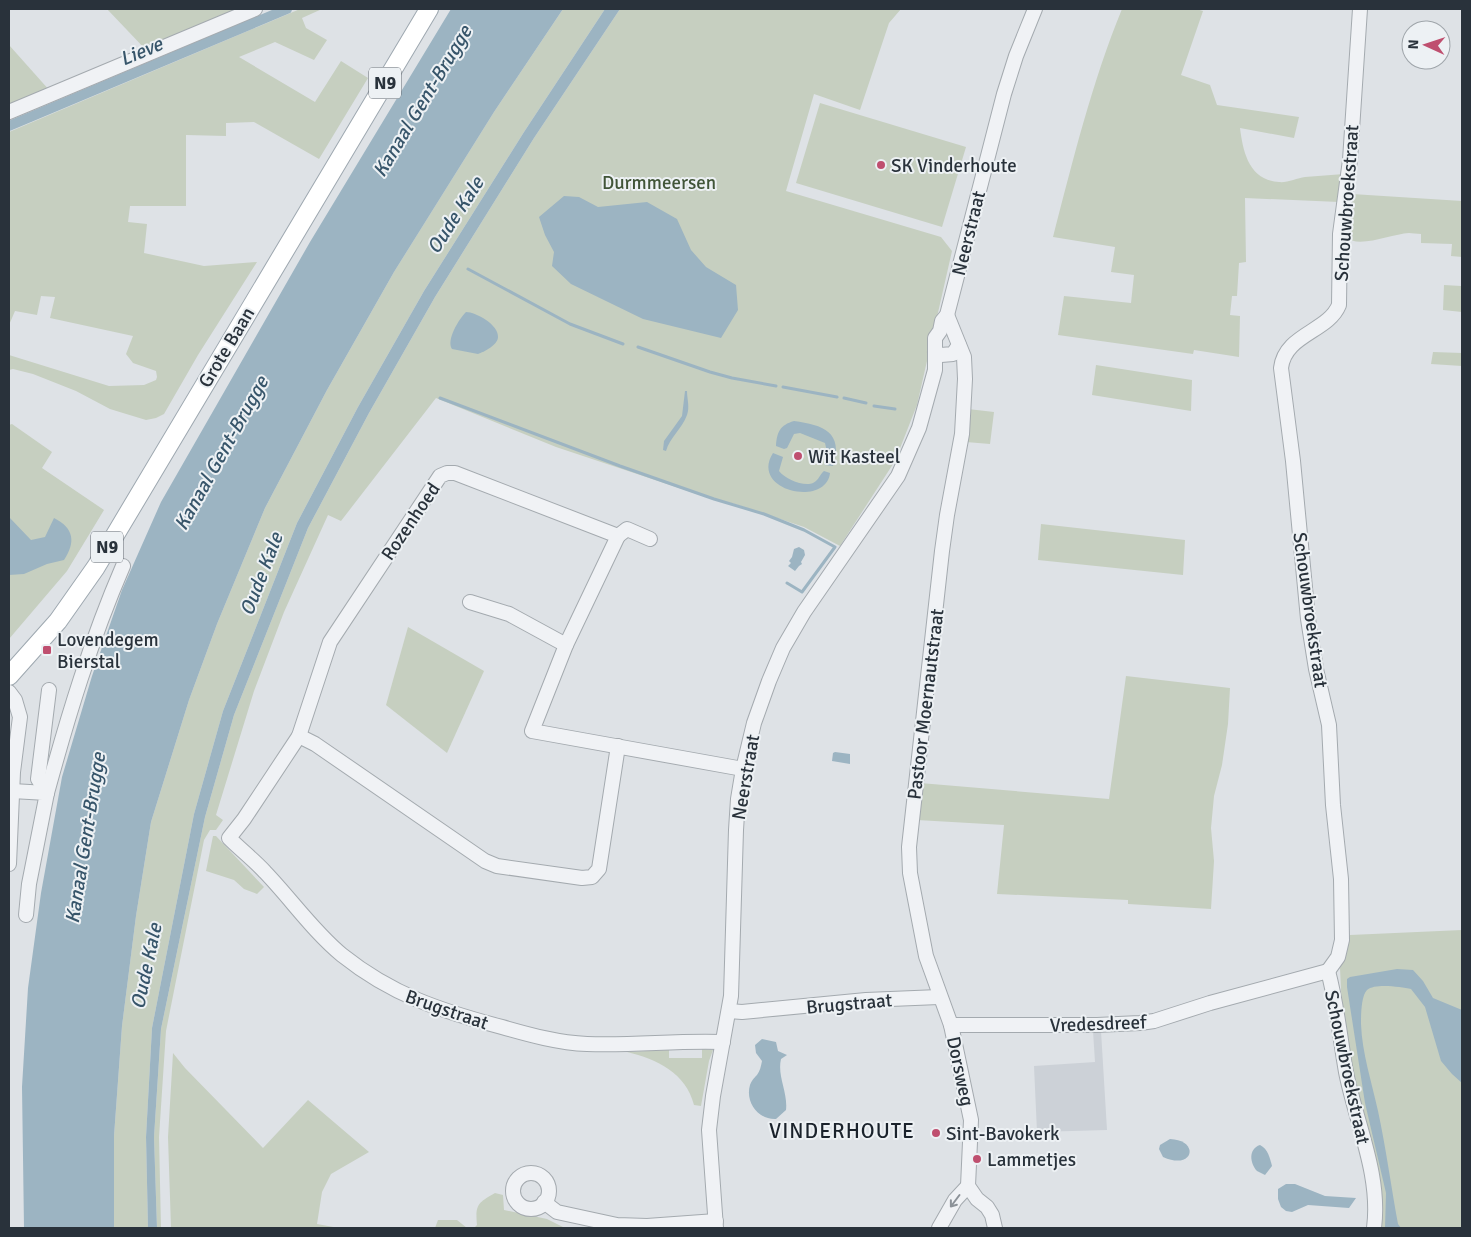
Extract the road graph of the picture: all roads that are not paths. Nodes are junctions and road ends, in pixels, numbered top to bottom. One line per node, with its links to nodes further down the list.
1 (254, 9): 5 (street)
2 (429, 9): 13 (main road, Grote Baan / N9)
3 (1036, 9): 6 (street, Neerstraat)
4 (1360, 9): 24 (street, Schouwbroekstraat)
5 (9, 112)
6 (946, 331): 7 (street, Neerstraat); 7 (street, Neerstraat)
7 (948, 352): 18 (street, Neerstraat); 25 (street, Pastoor Moernautstraat)
8 (618, 536): 9 (street, Rozenhoed); 12 (street); 16 (street, Rozenhoed)
9 (650, 539)
10 (123, 566): 20 (street)
11 (470, 602): 12 (street)
12 (566, 645): 17 (street)
13 (9, 676)
14 (49, 690): 20 (street)
15 (9, 692): 19 (street)
16 (299, 736): 17 (street); 21 (street, Rozenhoed)
17 (618, 746): 18 (street)
18 (743, 769): 26 (street, Neerstraat)
19 (12, 791): 20 (street); 22 (street)
20 (47, 793): 23 (street)
21 (229, 838): 28 (street, Brugstraat)
22 (9, 864)
23 (26, 915)
24 (1328, 971): 27 (street, Vredesdreef); 34 (street, Schouwbroekstraat)
25 (940, 997): 26 (street, Brugstraat); 27 (street, Pastoor Moernautstraat)
26 (729, 1011): 28 (street, Neerstraat)
27 (951, 1025): 29 (street, Dorsweg)
28 (723, 1042): 31 (street, Neerstraat)
29 (968, 1186): 32 (street, one-way to 32); 33 (street)
30 (544, 1202): 31 (street)
31 (716, 1225)
32 (939, 1228)
33 (995, 1228)
34 (1374, 1228)

